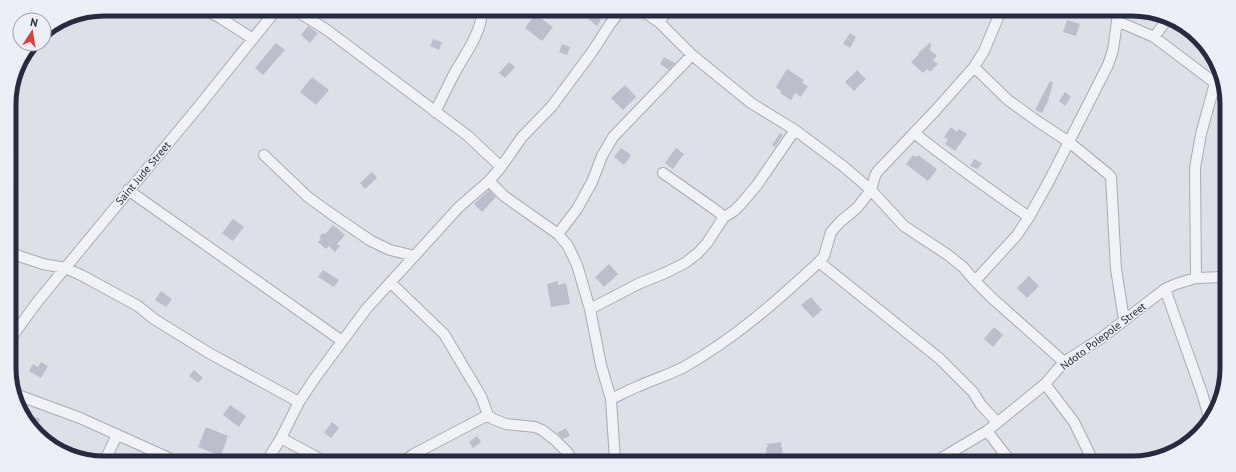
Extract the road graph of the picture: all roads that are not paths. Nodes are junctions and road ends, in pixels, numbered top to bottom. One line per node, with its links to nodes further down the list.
1 (216, 16): 13 (street)
2 (271, 16): 13 (street, Saint Jude Street)
3 (305, 16): 17 (street)
4 (482, 16): 17 (street)
5 (617, 16): 22 (street)
6 (650, 16): 10 (street)
7 (664, 16): 10 (street)
8 (999, 16): 15 (street)
9 (1117, 18): 12 (street); 20 (street)
10 (659, 22): 14 (street)
11 (1164, 22): 12 (street)
12 (1154, 37): 16 (street)
13 (253, 39): 25 (street, Saint Jude Street)
14 (692, 55): 18 (street); 29 (street)
15 (974, 67): 19 (street); 20 (street)
16 (1215, 83): 35 (street)
17 (436, 112): 22 (street)
18 (795, 130): 26 (street); 28 (street)
19 (914, 133): 26 (street); 27 (street)
20 (1069, 142): 27 (street); 40 (street)
21 (264, 154): 31 (street)
22 (501, 166): 24 (street)
23 (663, 173): 28 (street)
24 (489, 181): 29 (street); 31 (street)
25 (128, 190): 33 (street, Saint Jude Street); 42 (street)
26 (871, 190): 32 (street); 36 (street)
27 (1029, 216): 36 (street)
28 (724, 217): 39 (street)
29 (558, 234): 39 (street)
30 (16, 254): 33 (street)
31 (415, 256): 37 (street)
32 (819, 262): 46 (street); 50 (street)
33 (65, 268): 41 (street, Saint Jude Street); 47 (street)
34 (1220, 277): 35 (street, Ndoto Polepole Street)
35 (1196, 278): 38 (street, Ndoto Polepole Street)
36 (975, 281): 43 (street)
37 (391, 282): 42 (street); 49 (street)
38 (1165, 289): 40 (street, Ndoto Polepole Street); 48 (street)
39 (590, 309): 46 (street)
40 (1124, 320): 43 (street, Ndoto Polepole Street)
41 (16, 330)
42 (342, 341): 47 (street)
43 (1064, 362): 44 (street, Ndoto Polepole Street)
44 (1045, 384): 50 (street, Ndoto Polepole Street); 63 (street)
45 (21, 396): 52 (street)
46 (611, 399): 60 (street)
47 (299, 402): 53 (street)
48 (1207, 413)
49 (488, 415): 58 (street); 59 (street)
50 (997, 422): 51 (street, Ndoto Polepole Street)
51 (987, 431): 61 (street, Ndoto Polepole Street); 62 (street)
52 (117, 435): 54 (street); 55 (street)
53 (281, 438): 56 (street); 57 (street)
54 (107, 456)
55 (165, 456)
56 (270, 456)
57 (314, 456)
58 (411, 456)
59 (569, 456)
60 (615, 456)
61 (945, 456)
62 (1006, 456)
63 (1091, 456)

